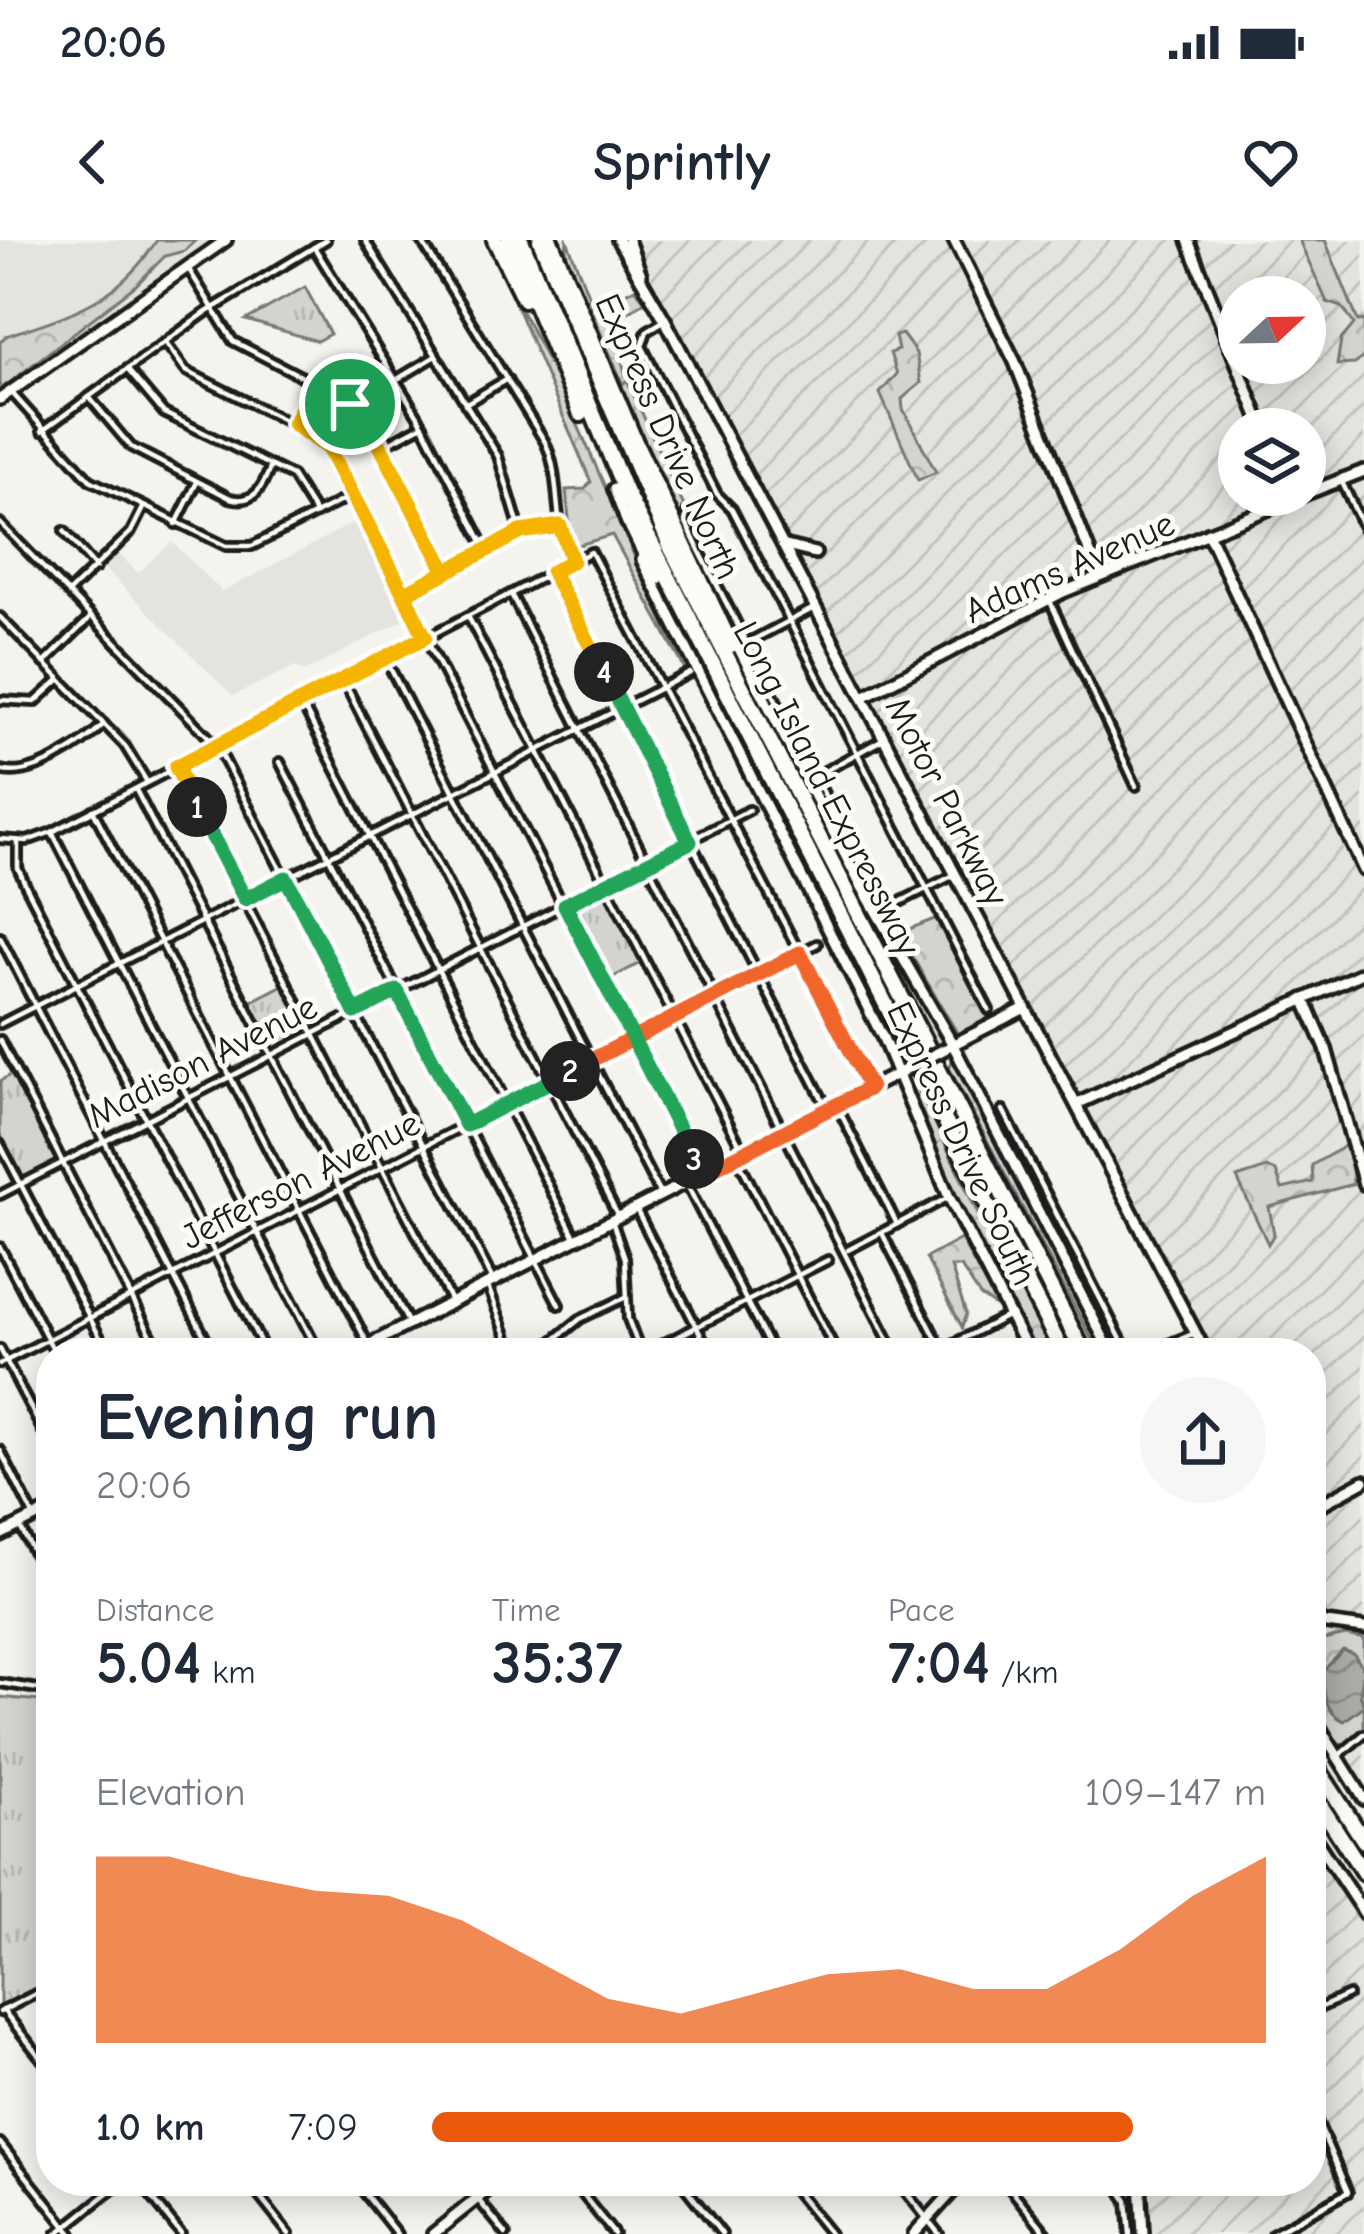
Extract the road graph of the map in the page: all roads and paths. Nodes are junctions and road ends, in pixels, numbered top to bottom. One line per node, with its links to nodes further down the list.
1 (226, 240): 16 (main road)
2 (326, 240): 15 (street)
3 (365, 240): 22 (street)
4 (421, 240): 25 (street)
5 (495, 240): 24 (highway)
6 (509, 240): 24 (highway, Express Drive South)
7 (521, 240): 85 (highway, Long Island Expressway)
8 (540, 240): 86 (highway, Long Island Expressway)
9 (550, 240): 18 (highway, Express Drive North)
10 (565, 240): 18 (highway)
11 (618, 240): 17 (main road, Motor Parkway)
12 (628, 240): 17 (main road, Motor Parkway)
13 (954, 240): 62 (main road)
14 (1188, 240): 32 (main road)
15 (314, 247): 19 (street); 26 (street)
16 (186, 265): 19 (street); 28 (main road)
17 (641, 275): 20 (main road, Motor Parkway)
18 (569, 286): 66 (highway, Express Drive North)
19 (213, 308): 21 (street); 27 (street)
20 (665, 320): 55 (main road, Motor Parkway); 72 (street)
21 (165, 342): 23 (street); 33 (street)
22 (436, 356): 26 (street); 31 (street)
23 (127, 369): 29 (street); 37 (street)
24 (563, 372): 42 (highway, Express Drive South)
25 (507, 379): 31 (street); 50 (street)
26 (396, 380): 34 (street)
27 (314, 383): 33 (street); 36 (street)
28 (11, 391): 30 (main road); 35 (street)
29 (89, 397): 35 (street); 40 (street)
30 (0, 399)
31 (465, 404): 53 (street)
32 (1256, 408)
33 (294, 424): 43 (street)
34 (422, 425): 36 (street); 56 (street)
35 (41, 431): 44 (street)
36 (381, 446): 60 (street)
37 (271, 466): 40 (street); 46 (street)
38 (1364, 471): 39 (main road, Adams Avenue)
39 (1341, 480): 41 (main road, Adams Avenue); 51 (street)
40 (197, 482): 49 (street)
41 (1326, 485)
42 (614, 489): 85 (highway); 149 (main road, Express Drive South)
43 (353, 495): 46 (street); 65 (street)
44 (143, 508): 49 (street); 59 (street)
45 (688, 512): 74 (street)
46 (316, 514): 49 (street)
47 (1249, 516): 54 (main road, Adams Avenue)
48 (0, 523): 63 (street)
49 (176, 524)
50 (560, 526): 53 (street); 58 (street)
51 (1364, 529)
52 (64, 531): 59 (street)
53 (521, 532): 56 (street)
54 (1208, 533): 62 (main road, Adams Avenue); 113 (main road)
55 (782, 543): 57 (main road); 68 (main road, Motor Parkway)
56 (487, 551): 60 (street)
57 (815, 553)
58 (572, 561): 61 (street); 80 (street)
59 (96, 568): 63 (street)
60 (446, 572): 65 (street)
61 (552, 572): 64 (street); 84 (street)
62 (1099, 576): 67 (main road, Adams Avenue)
63 (68, 593): 69 (street)
64 (511, 593): 70 (street); 88 (street)
65 (404, 594): 73 (street)
66 (708, 595): 86 (highway); 146 (main road, Express Drive North)
67 (1049, 599): 81 (main road, Adams Avenue); 99 (street)
68 (816, 607): 72 (street); 81 (main road, Motor Parkway)
69 (91, 616): 76 (street); 90 (street)
70 (469, 616): 73 (street); 91 (street)
71 (0, 617): 76 (street)
72 (787, 621): 74 (street); 92 (street)
73 (425, 637): 75 (street); 96 (street)
74 (747, 643): 97 (street)
75 (385, 658): 79 (street); 101 (street)
76 (44, 663): 78 (street)
77 (690, 673): 80 (street)
78 (60, 679): 82 (street); 87 (street)
79 (343, 680): 83 (street); 104 (street)
80 (663, 686): 84 (street); 105 (street)
81 (863, 697): 89 (main road, Motor Parkway)
82 (0, 700)
83 (301, 702): 90 (street); 107 (street)
84 (622, 706): 88 (street); 110 (street)
85 (739, 716): 220 (highway, Long Island Expressway)
86 (761, 722): 221 (highway, Long Island Expressway)
87 (104, 724): 95 (street); 98 (street)
88 (580, 729): 91 (street); 112 (street)
89 (885, 738): 92 (street); 114 (main road, Motor Parkway)
90 (217, 746): 94 (street); 115 (street)
91 (538, 750): 96 (street); 116 (street)
92 (857, 754): 97 (street); 117 (street)
93 (280, 762): 111 (street)
94 (176, 767): 98 (street); 118 (street)
95 (0, 770)
96 (496, 771): 101 (street); 119 (street)
97 (817, 776): 120 (street)
98 (146, 782): 100 (street)
99 (1136, 786)
100 (135, 788): 102 (street); 121 (street)
101 (454, 792): 104 (street); 122 (street)
102 (94, 810): 106 (street); 125 (street)
103 (749, 810): 105 (street, Madison Avenue)
104 (412, 814): 107 (street); 127 (street)
105 (733, 820): 110 (street, Madison Avenue); 128 (street)
106 (52, 832): 109 (street); 129 (street)
107 (371, 835): 111 (street); 130 (street)
108 (0, 839): 109 (street)
109 (18, 842): 133 (street)
110 (690, 842): 112 (street, Madison Avenue); 132 (street)
111 (328, 856): 115 (street); 134 (street)
112 (649, 863): 116 (street, Madison Avenue); 135 (street)
113 (1364, 870)
114 (954, 874): 117 (street); 138 (main road, Motor Parkway)
115 (286, 878): 118 (street); 140 (street)
116 (607, 884): 119 (street, Madison Avenue); 141 (street)
117 (927, 888): 120 (street); 139 (street)
118 (245, 899): 121 (street); 143 (street)
119 (565, 905): 122 (street, Madison Avenue); 144 (street)
120 (884, 910): 123 (street)
121 (203, 920): 125 (street); 147 (street)
122 (522, 927): 127 (street, Madison Avenue); 148 (street)
123 (896, 934)
124 (0, 937): 137 (street)
125 (161, 942): 129 (street); 150 (street)
126 (818, 944): 128 (street, Jefferson Avenue)
127 (481, 948): 130 (street, Madison Avenue); 151 (street)
128 (800, 953): 132 (street, Jefferson Avenue); 152 (street)
129 (119, 963): 133 (street); 153 (street)
130 (439, 970): 134 (street, Madison Avenue); 154 (street)
131 (1364, 972): 136 (main road)
132 (759, 974): 135 (street, Jefferson Avenue); 156 (street)
133 (77, 985): 137 (street); 158 (street)
134 (397, 991): 140 (street, Madison Avenue); 159 (street)
135 (717, 996): 141 (street, Jefferson Avenue); 160 (street)
136 (1304, 999): 155 (main road); 168 (main road)
137 (36, 1006): 142 (street); 161 (street)
138 (1025, 1008): 146 (main road); 155 (main road, Motor Parkway)
139 (989, 1010)
140 (355, 1012): 143 (street, Madison Avenue); 163 (street)
141 (675, 1018): 144 (street, Jefferson Avenue); 164 (street)
142 (0, 1024)
143 (313, 1034): 147 (street, Madison Avenue); 166 (street)
144 (633, 1039): 148 (street, Jefferson Avenue); 167 (street)
145 (0, 1040): 165 (street)
146 (949, 1047): 149 (main road, bridge); 222 (main road, Express Drive North)
147 (271, 1055): 150 (street, Madison Avenue); 171 (street)
148 (591, 1060): 151 (street, Jefferson Avenue); 173 (street)
149 (902, 1071): 152 (main road); 174 (main road, Express Drive South)
150 (229, 1076): 153 (street, Madison Avenue); 176 (street)
151 (549, 1082): 154 (street, Jefferson Avenue); 177 (street)
152 (870, 1088): 156 (main road)
153 (187, 1098): 158 (street, Madison Avenue); 179 (street)
154 (507, 1103): 159 (street, Jefferson Avenue); 181 (street)
155 (1076, 1104): 199 (main road, Motor Parkway)
156 (832, 1108): 160 (main road); 178 (street)
157 (1003, 1110): 223 (street)
158 (146, 1119): 161 (street, Madison Avenue); 184 (street)
159 (466, 1125): 163 (street, Jefferson Avenue); 186 (street)
160 (787, 1131): 164 (main road); 183 (street)
161 (104, 1141): 165 (street, Madison Avenue); 187 (street)
162 (0, 1144): 170 (street)
163 (424, 1146): 166 (street, Jefferson Avenue); 189 (street)
164 (740, 1155): 167 (main road); 188 (street)
165 (62, 1162): 170 (street, Madison Avenue); 190 (street)
166 (382, 1168): 171 (street, Jefferson Avenue); 193 (street)
167 (702, 1174): 169 (main road)
168 (1363, 1179)
169 (686, 1183): 173 (main road); 192 (street)
170 (20, 1184): 172 (street, Madison Avenue); 196 (street)
171 (340, 1189): 176 (street, Jefferson Avenue); 197 (street)
172 (0, 1195)
173 (661, 1196): 175 (main road)
174 (949, 1197): 178 (street); 195 (main road, Express Drive South)
175 (636, 1208): 177 (main road); 198 (street)
176 (299, 1210): 179 (street, Jefferson Avenue); 207 (street)
177 (615, 1219): 181 (main road); 191 (street)
178 (897, 1224): 180 (street)
179 (256, 1232): 184 (street, Jefferson Avenue); 206 (street)
180 (882, 1233): 183 (street); 217 (street)
181 (576, 1239): 186 (main road)
182 (0, 1247): 200 (street)
183 (848, 1250): 216 (street)
184 (215, 1253): 187 (street, Jefferson Avenue); 205 (street)
185 (828, 1260): 188 (street)
186 (535, 1261): 189 (main road); 194 (street)
187 (173, 1275): 190 (street, Jefferson Avenue); 204 (street)
188 (797, 1276): 192 (street); 215 (street)
189 (490, 1283): 193 (main road); 209 (street)
190 (131, 1296): 196 (street, Jefferson Avenue); 203 (street)
191 (625, 1298): 210 (street); 211 (street)
192 (746, 1302): 198 (street); 214 (street)
193 (452, 1303): 197 (main road)
194 (559, 1305)
195 (1010, 1316): 218 (street); 219 (main road, Express Drive South)
196 (90, 1318): 201 (street, Jefferson Avenue); 202 (street)
197 (409, 1324): 208 (main road)
198 (697, 1327): 212 (street); 213 (street)
199 (1195, 1333): 224 (street); 225 (main road, Motor Parkway)
200 (47, 1338)
201 (50, 1338)
202 (100, 1338)
203 (152, 1338)
204 (205, 1338)
205 (258, 1338)
206 (311, 1338)
207 (364, 1338)
208 (382, 1338)
209 (508, 1338)
210 (557, 1338)
211 (638, 1338)
212 (674, 1338)
213 (702, 1338)
214 (765, 1338)
215 (829, 1338)
216 (887, 1338)
217 (932, 1338)
218 (965, 1338)
219 (1021, 1338)
220 (1056, 1338)
221 (1076, 1338)
222 (1103, 1338)
223 (1120, 1338)
224 (1184, 1338)
225 (1198, 1338)
226 (36, 1345): 228 (street, Jefferson Avenue)
227 (0, 1349): 228 (street)
228 (3, 1362): 229 (street)
229 (36, 1420)
230 (0, 1450): 233 (street)
231 (1364, 1481): 232 (main road)
232 (1326, 1502)
233 (34, 1517): 234 (main road)
234 (19, 1525): 235 (main road); 236 (street)
235 (0, 1535)
236 (36, 1557)
237 (1326, 1612): 239 (main road)
238 (1326, 1624): 239 (main road)
239 (1338, 1625): 240 (main road); 241 (main road)
240 (1364, 1628)
241 (1326, 1634)
242 (0, 1683): 243 (street)
243 (36, 1688)
244 (1364, 1734): 246 (street)
245 (1326, 1739): 246 (main road)
246 (1337, 1757): 248 (main road)
247 (1326, 1782): 250 (highway)
248 (1364, 1799)
249 (1326, 1815): 252 (highway)
250 (1363, 1839)
251 (1326, 1855): 253 (main road)
252 (1362, 1872)
253 (1364, 1912)
254 (36, 1994): 257 (street)
255 (1348, 1995): 256 (street)
256 (1326, 2005)
257 (2, 2011): 258 (street)
258 (36, 2053)
259 (1326, 2141): 294 (street)
260 (0, 2144): 261 (street)
261 (36, 2189)
262 (42, 2196): 278 (street)
263 (104, 2196): 278 (street)
264 (151, 2196): 281 (street)
265 (259, 2196): 282 (street)
266 (367, 2196): 283 (street)
267 (480, 2196): 276 (main road)
268 (584, 2196): 286 (street)
269 (692, 2196): 287 (street)
270 (800, 2196): 288 (street)
271 (909, 2196): 277 (street)
272 (948, 2196): 277 (main road)
273 (1016, 2196): 291 (street)
274 (1124, 2196): 292 (street)
275 (1141, 2196): 293 (main road)
276 (478, 2198): 284 (main road); 285 (street)
277 (927, 2219): 289 (main road); 290 (street)
278 (66, 2226): 279 (street); 280 (street)
279 (57, 2234)
280 (72, 2234)
281 (181, 2234)
282 (289, 2234)
283 (397, 2234)
284 (433, 2234)
285 (506, 2234)
286 (614, 2234)
287 (722, 2234)
288 (830, 2234)
289 (914, 2234)
290 (939, 2234)
291 (1047, 2234)
292 (1130, 2234)
293 (1143, 2234)
294 (1272, 2234)

